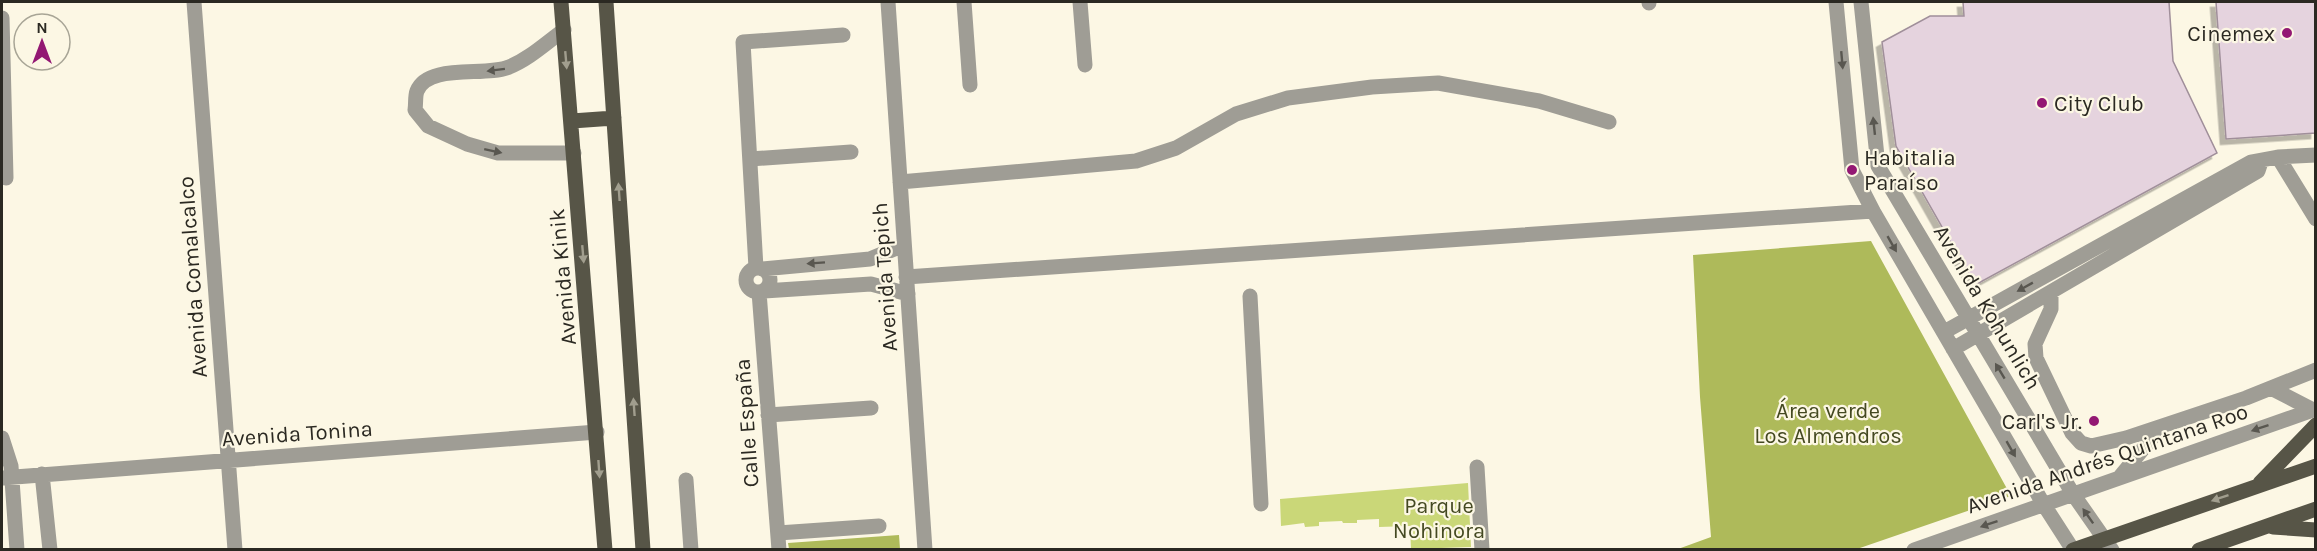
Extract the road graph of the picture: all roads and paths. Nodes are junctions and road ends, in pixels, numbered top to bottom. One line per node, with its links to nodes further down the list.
1 (194, 2): 51 (street, Avenida Comalcalco)
2 (561, 2): 11 (main road, Avenida Kinik)
3 (606, 2): 15 (main road)
4 (888, 2): 24 (street, Avenida Tepich)
5 (964, 2): 14 (street)
6 (1080, 2): 13 (street)
7 (1836, 2): 8 (street); 25 (street, one-way to 25)
8 (1853, 2)
9 (1861, 2): 39 (street, Avenida Kohunlich, one-way to 9)
10 (2, 18): 23 (street)
11 (564, 30): 16 (main road, Avenida Kinik, one-way to 16); 19 (street, one-way to 19)
12 (843, 35): 22 (street, Calle España)
13 (1085, 65)
14 (970, 85)
15 (614, 118): 16 (main road); 72 (main road, one-way to 15)
16 (572, 121): 19 (main road, Avenida Kinik)
17 (1610, 122): 24 (street)
18 (851, 152): 22 (street)
19 (574, 153): 49 (main road, Avenida Kinik, one-way to 49)
20 (2316, 155): 21 (street)
21 (2278, 157): 26 (street); 28 (street)
22 (750, 159): 30 (street, Calle España)
23 (6, 178)
24 (900, 182): 27 (street, Avenida Tepich)
25 (1873, 211): 32 (street); 40 (street, one-way to 40)
26 (2316, 219)
27 (904, 244): 29 (street, one-way to 29); 32 (street, Avenida Tepich)
28 (2103, 252): 31 (street); 33 (street)
29 (782, 266): 30 (street); 34 (street)
30 (759, 268): 35 (street, Calle España)
31 (2059, 268): 33 (street); 39 (street, one-way to 39)
32 (906, 277): 37 (street, Avenida Tepich)
33 (2069, 281): 36 (street)
34 (783, 291): 35 (street); 37 (street)
35 (761, 292): 47 (street, Calle España)
36 (2051, 292): 41 (street); 48 (street)
37 (908, 294): 75 (street, Avenida Tepich)
38 (1250, 296): 60 (street)
39 (1968, 318): 40 (street); 41 (street, Avenida Kohunlich)
40 (1944, 332): 42 (street)
41 (1978, 335): 42 (street); 59 (street, Avenida Kohunlich, one-way to 41)
42 (1953, 349): 61 (street, one-way to 61)
43 (2316, 370): 44 (street)
44 (2271, 388): 46 (street); 48 (street)
45 (871, 408): 47 (street)
46 (2315, 414): 55 (street, Avenida Andrés Quintana Roo, one-way to 55); 58 (main road)
47 (768, 415): 66 (street, Calle España)
48 (2162, 426): 55 (street)
49 (597, 432): 51 (street, Avenida Tonina); 71 (main road, Avenida Kinik, one-way to 71)
50 (2, 438): 56 (street)
51 (229, 462): 54 (street, Avenida Tonina); 70 (street, Avenida Comalcalco)
52 (2316, 466): 58 (main road)
53 (1477, 467): 76 (street)
54 (42, 474): 56 (street, Avenida Tonina); 69 (street)
55 (2119, 477): 59 (street, Avenida Andrés Quintana Roo)
56 (7, 478): 68 (street)
57 (686, 480): 73 (street)
58 (2257, 486): 67 (main road, one-way to 67)
59 (2073, 494): 61 (street, Avenida Andrés Quintana Roo); 67 (street, Avenida Kohunlich, one-way to 59)
60 (1261, 504)
61 (2044, 505): 77 (street, Avenida Andrés Quintana Roo, one-way to 77); 78 (street)
62 (2316, 509): 64 (main road)
63 (879, 526): 66 (street)
64 (2264, 527): 65 (main road); 79 (main road)
65 (2316, 530)
66 (777, 533): 74 (street, Calle España)
67 (2108, 544): 78 (main road)
68 (17, 549)
69 (50, 549)
70 (234, 549)
71 (605, 549)
72 (644, 549)
73 (691, 549)
74 (779, 549)
75 (925, 549)
76 (1482, 549)
77 (1914, 549)
78 (2073, 549)
79 (2199, 549)

